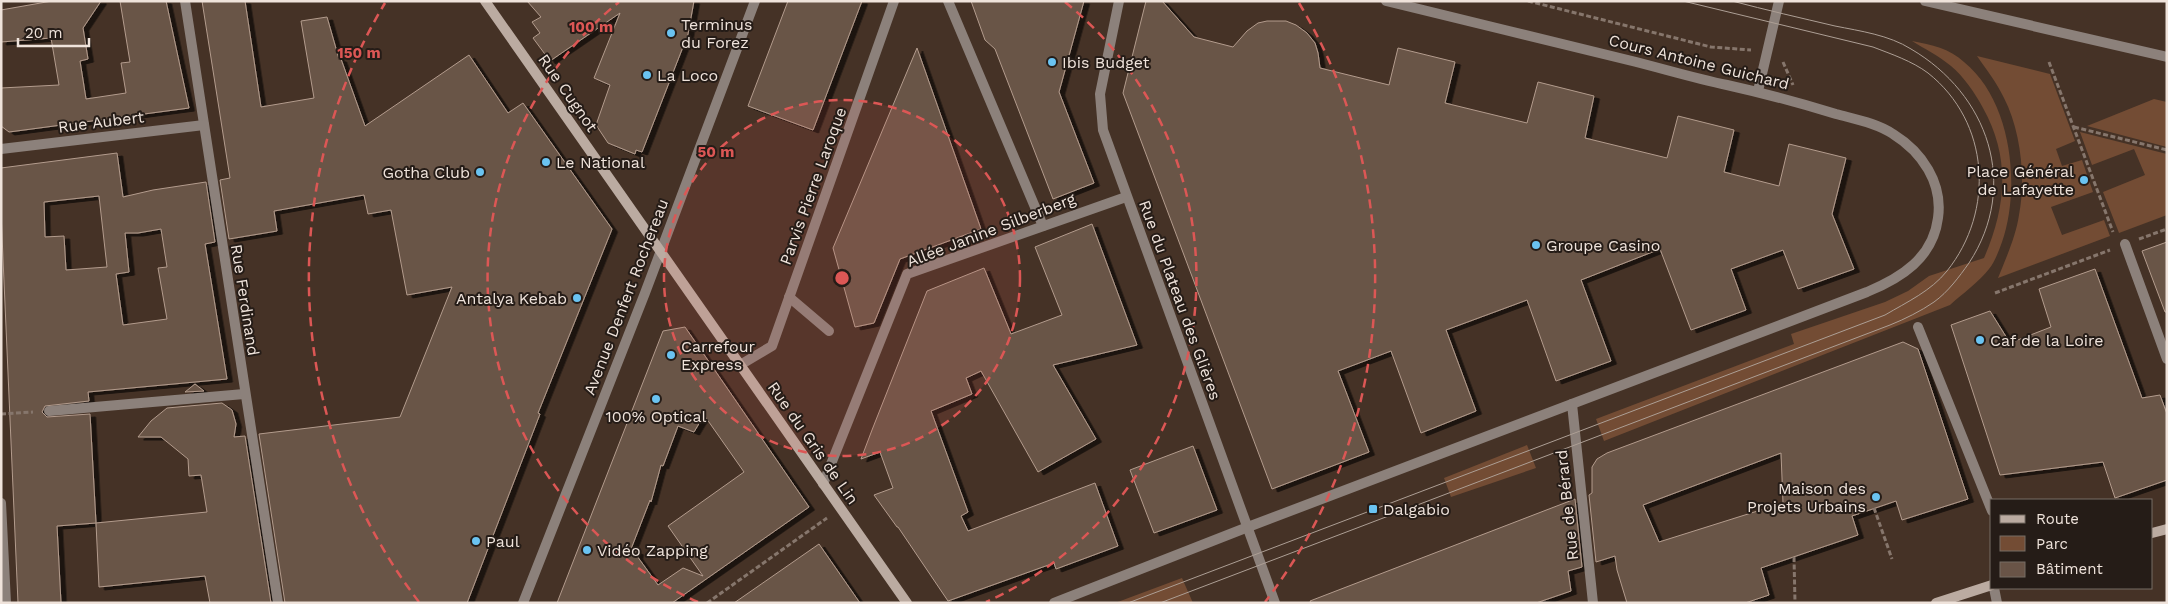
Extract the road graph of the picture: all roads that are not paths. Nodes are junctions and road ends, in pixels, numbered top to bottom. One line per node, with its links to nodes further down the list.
1 (185, 1): 12 (street, Rue Ferdinand)
2 (485, 1): 17 (main road, Rue Cugnot)
3 (755, 1): 17 (street, Avenue Denfert Rochereau)
4 (894, 1): 18 (street, Parvis Pierre Laroque)
5 (948, 1): 15 (street)
6 (1119, 1): 14 (street, Rue du Plateau des Glières)
7 (1386, 1): 11 (street, Cours Antoine Guichard)
8 (1779, 1): 11 (street)
9 (1925, 1): 10 (street)
10 (2167, 57)
11 (1758, 91): 24 (street, Cours Antoine Guichard)
12 (204, 125): 13 (street, Rue Aubert); 23 (street, Rue Ferdinand)
13 (1, 149)
14 (1126, 197): 15 (street, Allée Janine Silberberg); 29 (street, Rue du Plateau des Glières)
15 (1043, 226): 26 (street, Allée Janine Silberberg)
16 (2122, 246): 21 (street)
17 (660, 251): 22 (main road, Rue du Gris de Lin); 36 (street, Avenue Denfert Rochereau)
18 (789, 297): 20 (street); 22 (street, Parvis Pierre Laroque)
19 (1918, 326): 28 (street)
20 (829, 331)
21 (2167, 359)
22 (740, 365): 26 (main road, Rue du Gris de Lin)
23 (244, 394): 25 (street); 35 (street, Rue Ferdinand)
24 (1572, 404): 29 (street); 40 (street, Rue de Bérard)
25 (49, 411)
26 (823, 484): 37 (main road, Rue du Gris de Lin)
27 (1, 503): 34 (street)
28 (1990, 506)
29 (1248, 527): 38 (street); 39 (street, Rue du Plateau des Glières)
30 (2167, 529): 31 (main road)
31 (2153, 534)
32 (1990, 587): 41 (main road)
33 (1994, 589): 42 (street)
34 (6, 603)
35 (278, 603)
36 (523, 603)
37 (907, 603)
38 (1054, 603)
39 (1275, 603)
40 (1593, 603)
41 (1936, 603)
42 (1997, 603)

